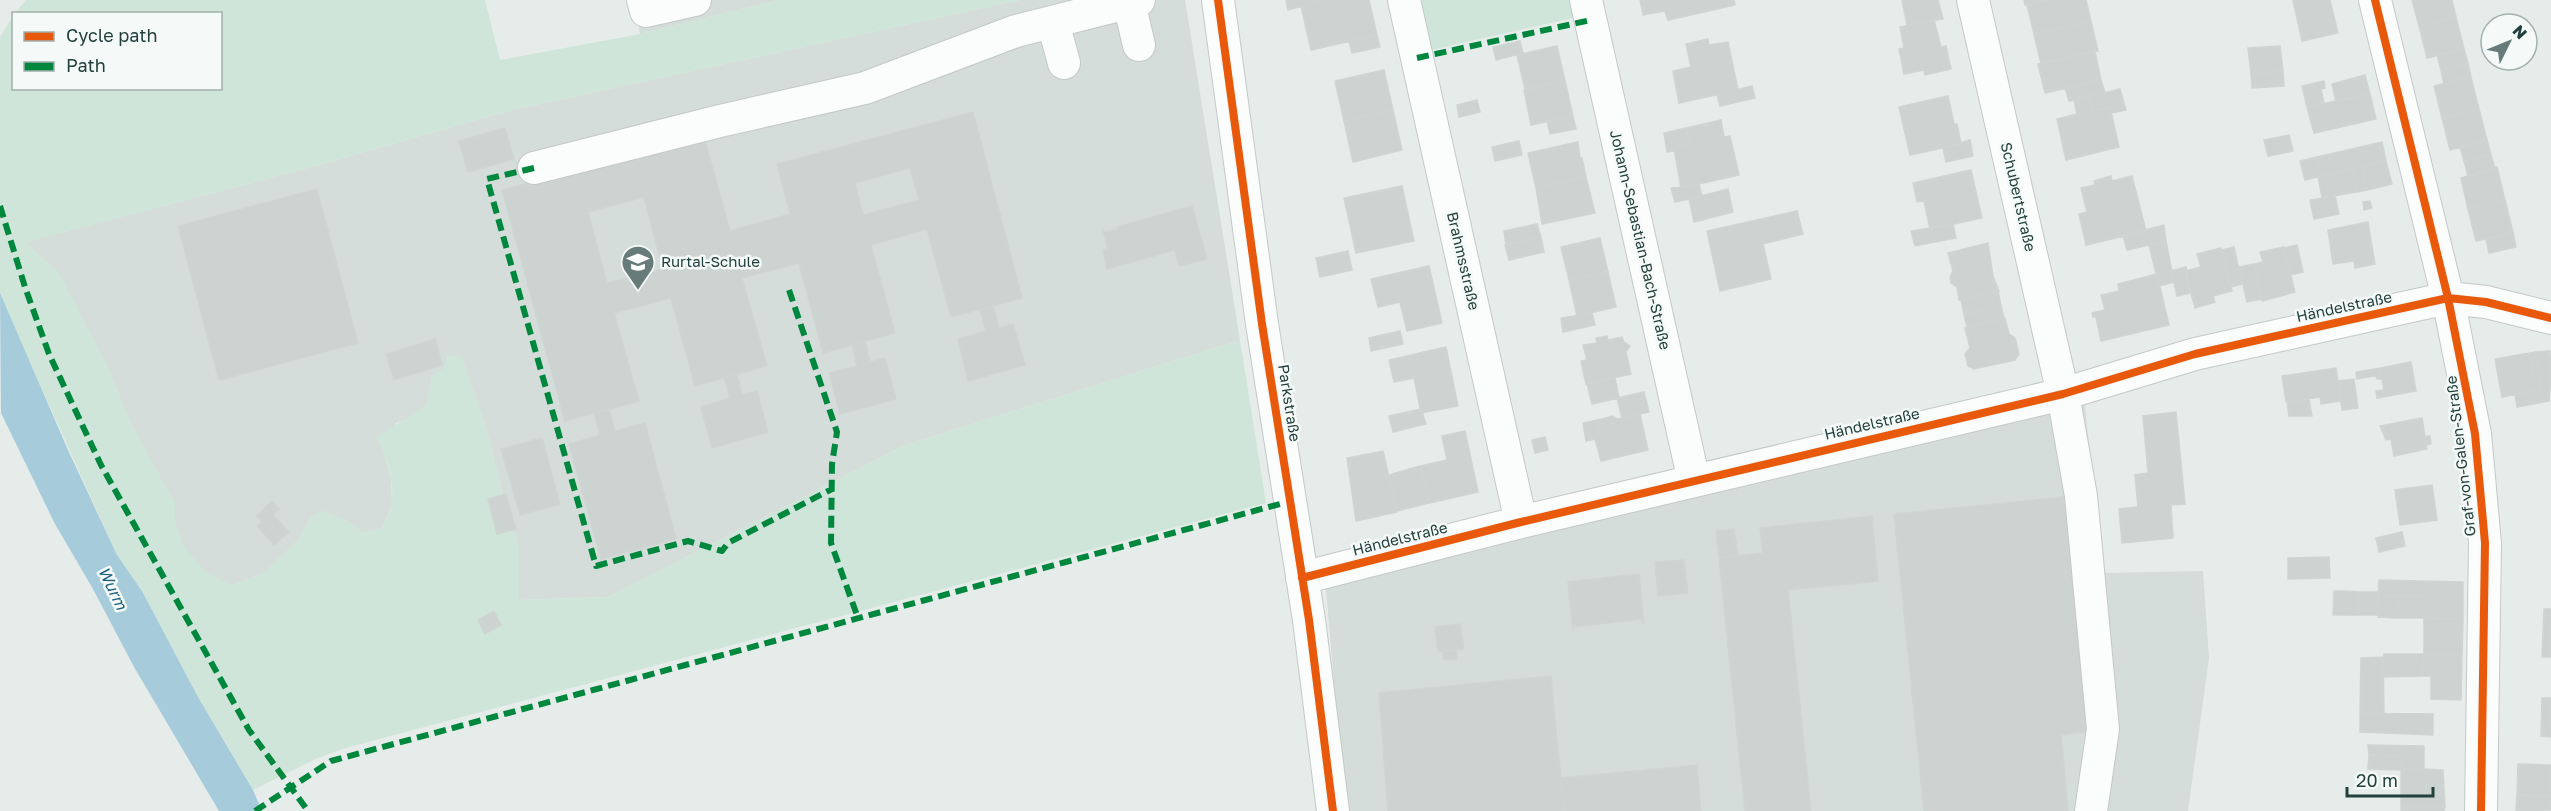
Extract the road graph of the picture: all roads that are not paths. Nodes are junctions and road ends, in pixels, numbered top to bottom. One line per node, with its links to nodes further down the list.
1 (643, 0): 2 (street)
2 (695, 0)
3 (1218, 0): 18 (street, Parkstraße)
4 (1404, 0): 17 (street, Brahmsstraße)
5 (1586, 0): 16 (street, Johann-Sebastian-Bach-Straße)
6 (1973, 0): 15 (street, Schubertstraße)
7 (2375, 0): 13 (street, Graf-von-Galen-Straße)
8 (1134, 1): 9 (street); 10 (street)
9 (1053, 22): 11 (street); 12 (street)
10 (1139, 45)
11 (1064, 63)
12 (534, 168)
13 (2448, 298): 14 (street, Händelstraße); 15 (street, Händelstraße); 21 (street, Graf-von-Galen-Straße)
14 (2551, 318)
15 (2063, 394): 16 (street, Händelstraße); 20 (street, Schubertstraße)
16 (1694, 481): 17 (street, Händelstraße)
17 (1521, 522): 18 (street, Händelstraße)
18 (1302, 578): 19 (street, Parkstraße)
19 (1333, 811)
20 (2091, 811)
21 (2481, 811)

